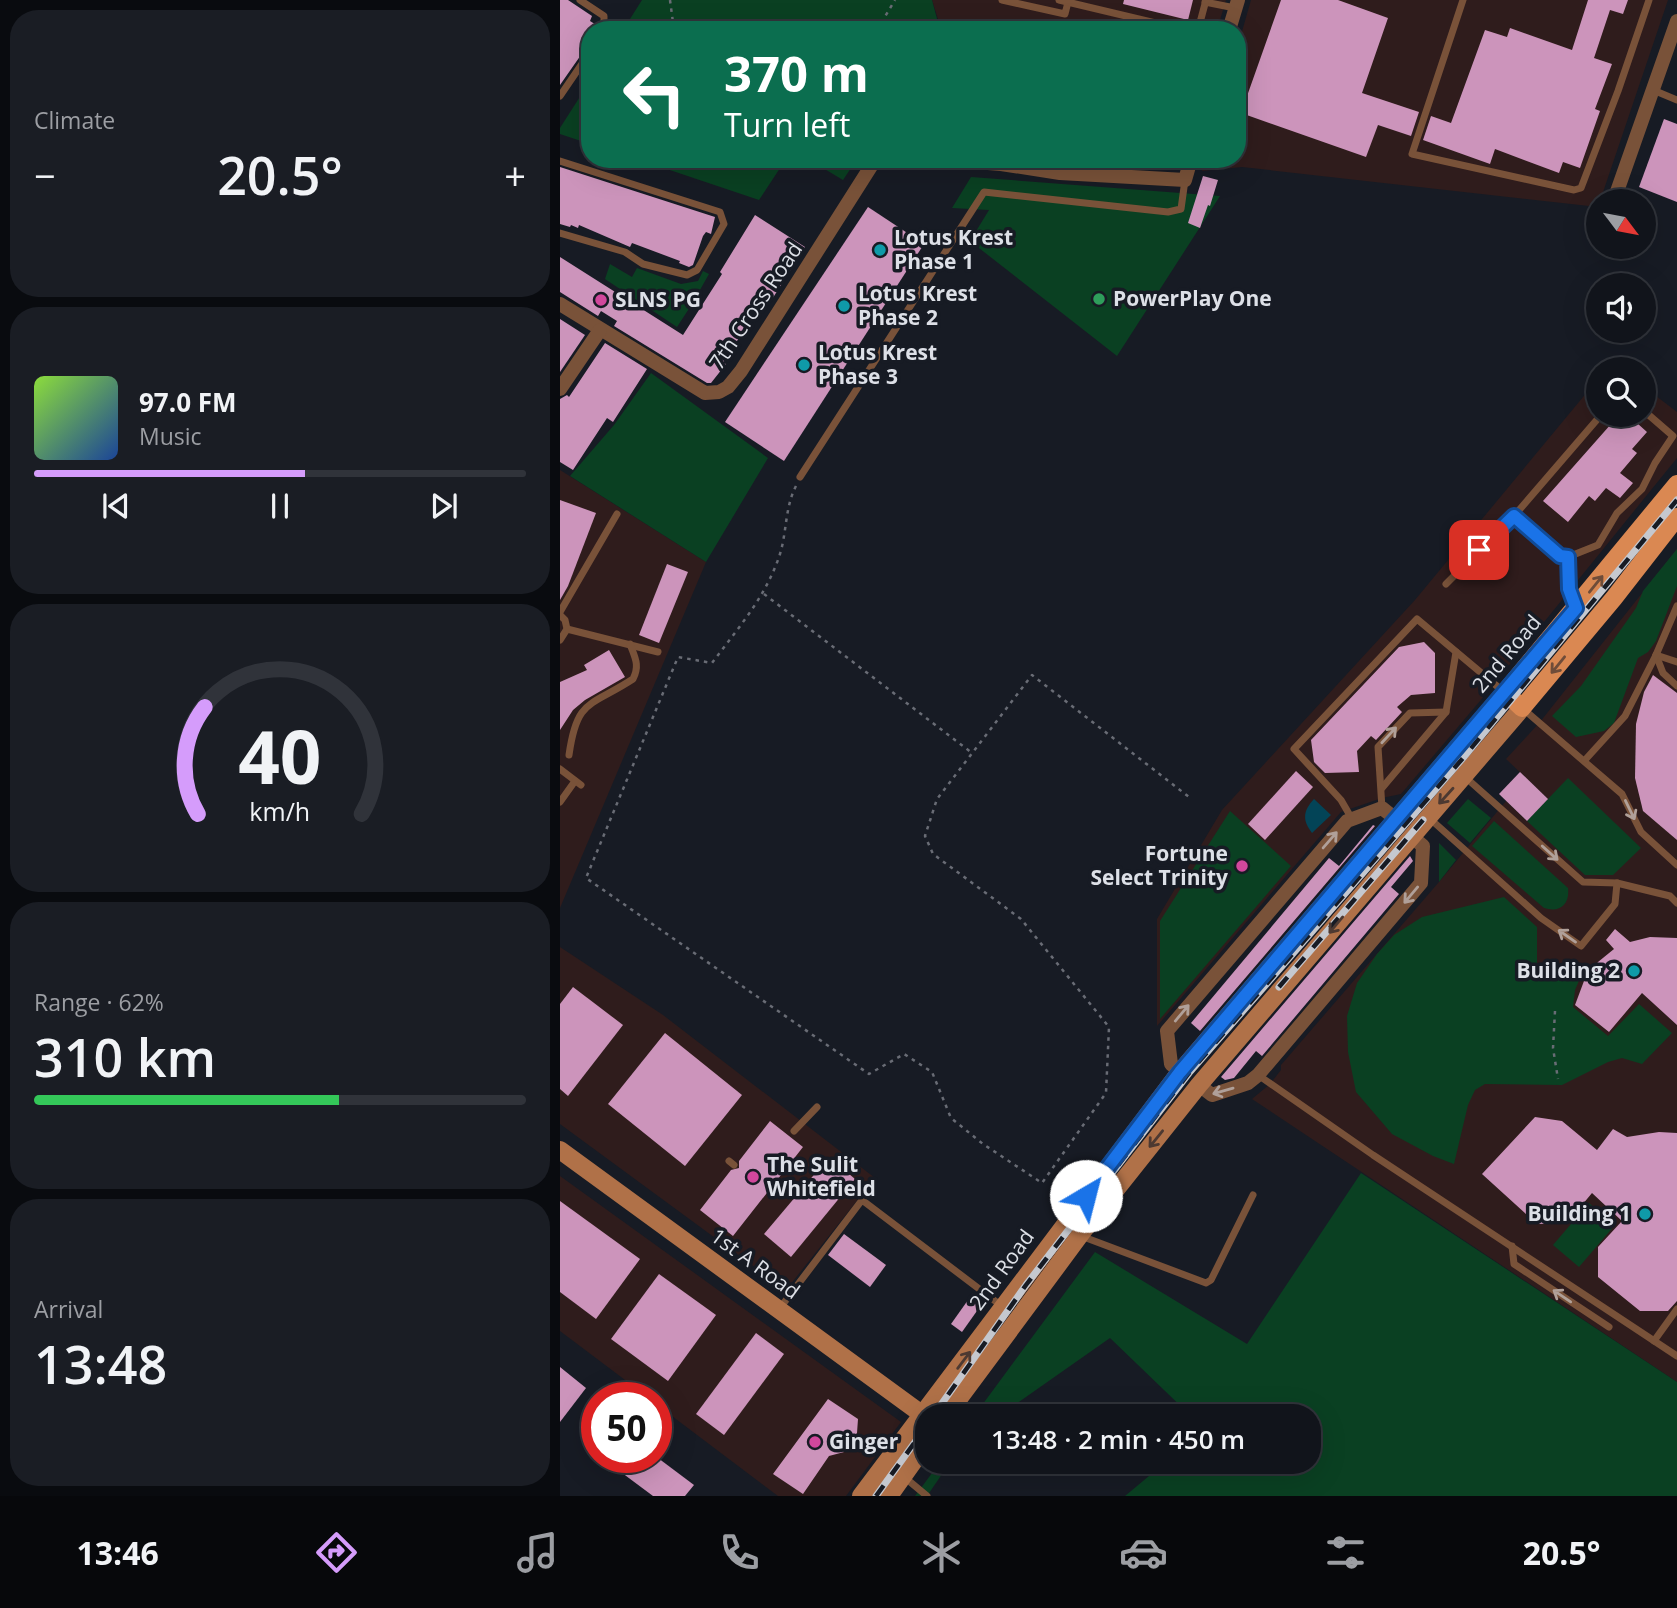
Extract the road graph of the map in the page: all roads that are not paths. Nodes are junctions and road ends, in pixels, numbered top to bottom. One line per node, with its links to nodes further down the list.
1 (580, 0): 9 (lane)
2 (1002, 0): 7 (lane)
3 (1059, 0): 7 (lane)
4 (1463, 0): 5 (lane)
5 (1649, 0)
6 (1205, 1): 8 (lane); 11 (lane)
7 (1068, 2): 10 (lane)
8 (1237, 4): 12 (street)
9 (604, 21)
10 (1147, 21)
11 (1200, 21)
12 (1232, 21)
13 (1677, 21): 15 (street)
14 (581, 65): 16 (lane)
15 (1653, 89): 17 (lane); 25 (street)
16 (560, 96)
17 (1677, 100)
18 (560, 161): 19 (lane)
19 (581, 168)
20 (582, 168): 26 (lane)
21 (870, 168): 28 (street, 7th Cross Road)
22 (1080, 168): 24 (street)
23 (1188, 168): 24 (street)
24 (1185, 180): 32 (lane)
25 (1618, 189)
26 (560, 233)
27 (560, 304): 28 (street, 7th Cross Road)
28 (600, 330): 29 (street)
29 (560, 388)
30 (1656, 421): 37 (lane)
31 (1591, 427): 35 (lane)
32 (800, 477)
33 (1677, 484): 40 (main road, 2nd Road, one-way to 33)
34 (617, 514): 41 (lane)
35 (1514, 516): 37 (lane); 38 (lane)
36 (1677, 517): 51 (main road, 2nd Road, one-way to 51)
37 (1568, 557): 40 (lane)
38 (1446, 584)
39 (1677, 606): 47 (lane)
40 (1576, 608): 50 (main road, 2nd Road)
41 (560, 613): 42 (lane)
42 (567, 629): 43 (lane); 44 (lane)
43 (560, 640)
44 (630, 644): 45 (lane); 53 (lane)
45 (658, 652)
46 (1456, 652): 50 (lane); 52 (lane); 61 (lane)
47 (1656, 655): 48 (lane); 49 (lane); 54 (lane)
48 (1677, 662)
49 (1677, 686)
50 (1505, 692): 51 (main road); 59 (main road, 2nd Road)
51 (1522, 708): 54 (lane); 56 (main road, 2nd Road)
52 (1446, 712): 57 (lane); 57 (lane, one-way to 52)
53 (569, 755)
54 (1585, 760): 63 (lane, one-way to 63)
55 (560, 769): 58 (lane)
56 (1464, 776): 60 (main road, 2nd Road, one-way to 60); 64 (lane, one-way to 64)
57 (1382, 788): 59 (lane)
58 (560, 802)
59 (1390, 814): 61 (street, 2nd Road); 66 (main road, 2nd Road)
60 (1427, 817): 62 (main road, 2nd Road); 64 (lane, one-way to 60)
61 (1352, 819): 66 (street, 2nd Road, one-way to 61)
62 (1411, 836): 67 (street, one-way to 67); 68 (main road, 2nd Road, one-way to 68)
63 (1677, 865)
64 (1617, 883): 65 (lane)
65 (1677, 903)
66 (1180, 1072): 75 (main road, 2nd Road)
67 (1258, 1075): 68 (street, one-way to 68); 74 (lane)
68 (1199, 1085): 73 (main road, 2nd Road, one-way to 73)
69 (817, 1107): 70 (lane)
70 (794, 1131)
71 (560, 1150): 76 (main road, 1st A Road)
72 (1253, 1195): 73 (lane)
73 (1080, 1235): 82 (main road, 2nd Road)
74 (1512, 1246): 78 (lane, one-way to 74); 79 (lane)
75 (1004, 1307): 76 (lane); 81 (main road, 2nd Road, one-way to 75)
76 (779, 1309): 83 (main road, 1st A Road)
77 (1677, 1309): 79 (lane)
78 (1609, 1327)
79 (1654, 1341): 80 (lane)
80 (1677, 1356)
81 (931, 1404)
82 (955, 1404)
83 (915, 1409)
84 (915, 1426): 87 (main road, 2nd Road)
85 (915, 1459): 86 (main road)
86 (903, 1476): 88 (main road); 89 (lane)
87 (862, 1496)
88 (889, 1496)
89 (926, 1496)

